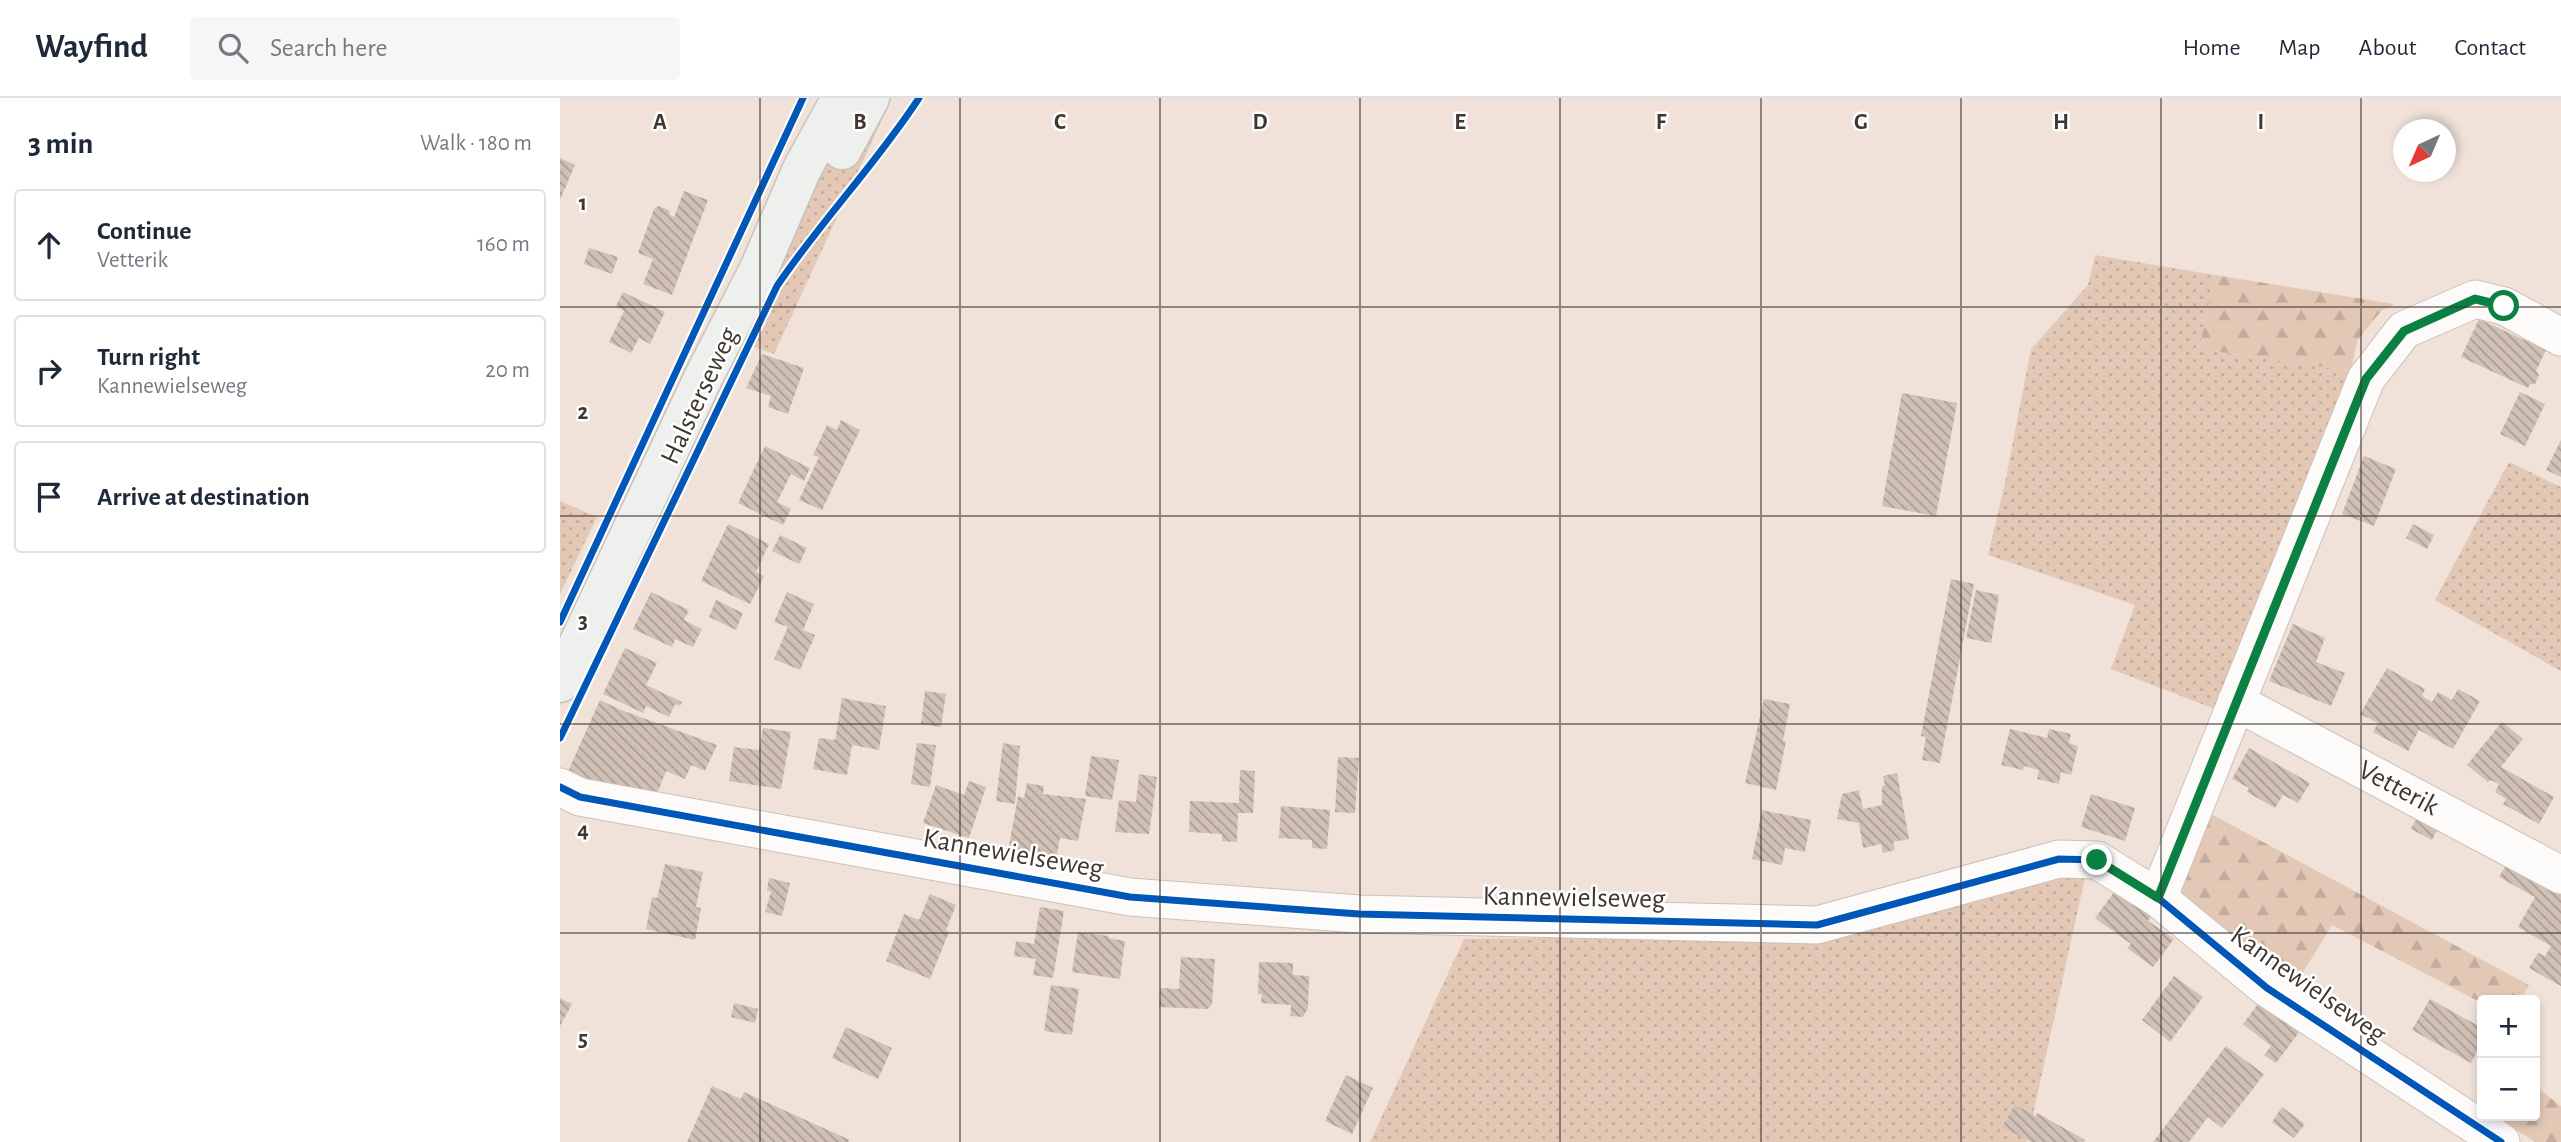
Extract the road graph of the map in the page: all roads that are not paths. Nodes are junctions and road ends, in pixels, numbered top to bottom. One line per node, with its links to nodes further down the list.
1 (841, 98): 3 (main road, Halsterseweg)
2 (870, 98): 3 (main road, Halsterseweg)
3 (759, 269): 5 (main road, Halsterseweg)
4 (2561, 337): 6 (street)
5 (560, 683)
6 (2236, 702): 8 (street, Vetterik); 9 (street)
7 (560, 787): 9 (street, Kannewielseweg)
8 (2561, 875)
9 (2158, 898): 10 (street, Kannewielseweg)
10 (2501, 1142)

